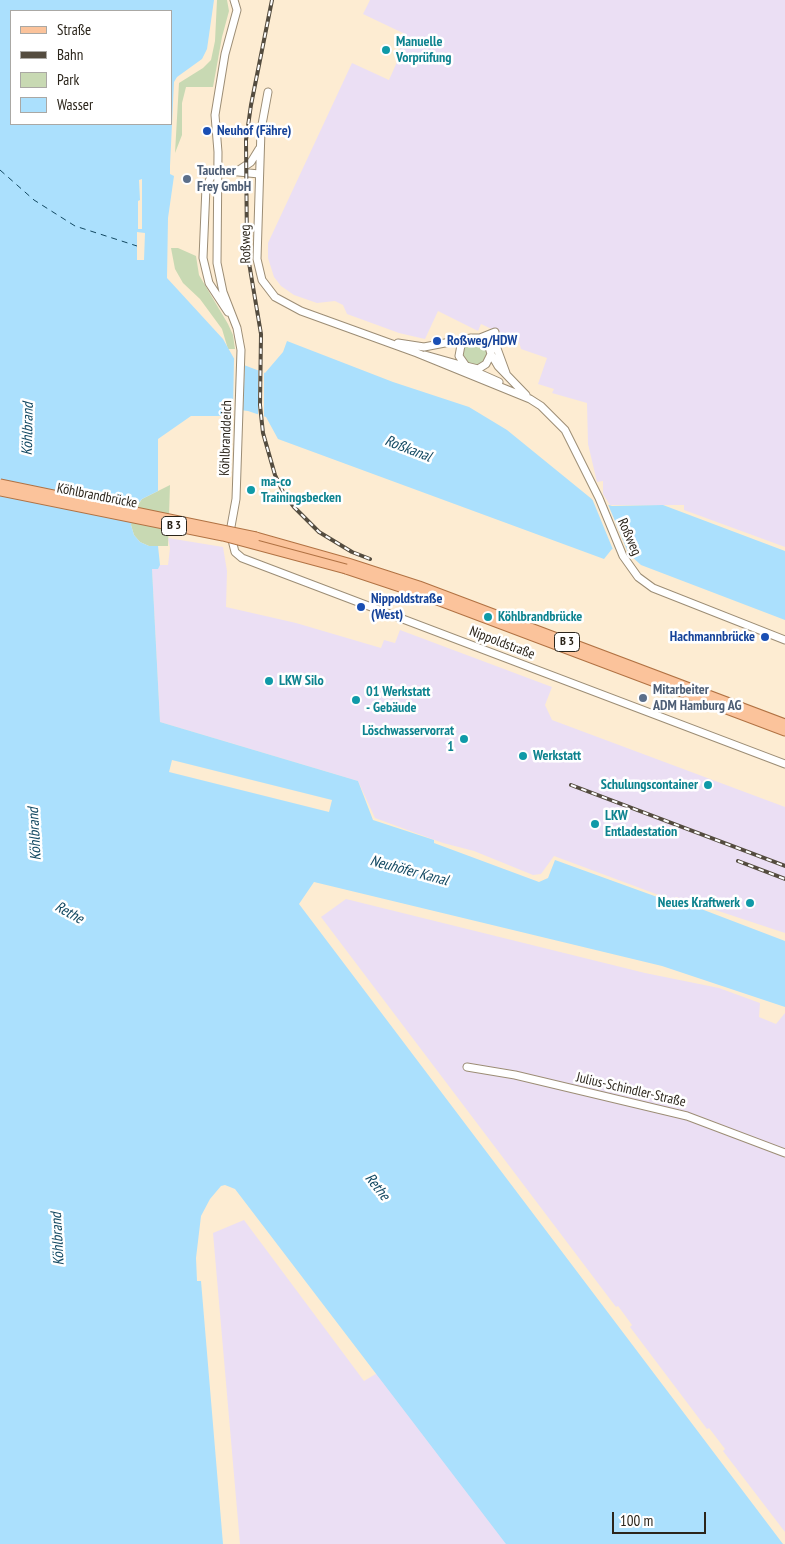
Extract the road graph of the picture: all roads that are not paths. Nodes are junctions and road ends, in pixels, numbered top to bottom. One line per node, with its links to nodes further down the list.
1 (234, 0): 4 (street, Köhlbranddeich)
2 (268, 92): 3 (street, Roßweg)
3 (260, 146): 5 (street); 6 (street, Roßweg)
4 (218, 170): 5 (street); 7 (street, Köhlbranddeich); 7 (street, Köhlbranddeich)
5 (237, 171): 6 (street)
6 (259, 174): 10 (street, Roßweg)
7 (234, 320): 20 (street, Köhlbranddeich)
8 (471, 338): 9 (street, Roßweg); 10 (street, Roßweg); 14 (street)
9 (480, 338): 11 (street, Roßweg); 13 (street, Roßweg)
10 (379, 339): 12 (street, Roßweg)
11 (494, 343): 13 (street); 15 (street, Roßweg)
12 (417, 353): 14 (street, Roßweg); 16 (street, Roßweg)
13 (491, 353): 14 (street); 15 (street, Roßweg)
14 (469, 368): 16 (street, Roßweg)
15 (507, 376): 17 (street, Roßweg)
16 (515, 393): 17 (street, Roßweg)
17 (530, 399): 21 (street, Roßweg)
18 (0, 484): 22 (main road, Köhlbrandbrücke / B 3, bridge)
19 (0, 491): 23 (main road, Köhlbrandbrücke / B 3, bridge)
20 (238, 555): 24 (street, Nippoldstraße)
21 (785, 640)
22 (785, 724)
23 (785, 731)
24 (785, 764)
25 (466, 1067): 26 (street, Julius-Schindler-Straße)
26 (785, 1153)

